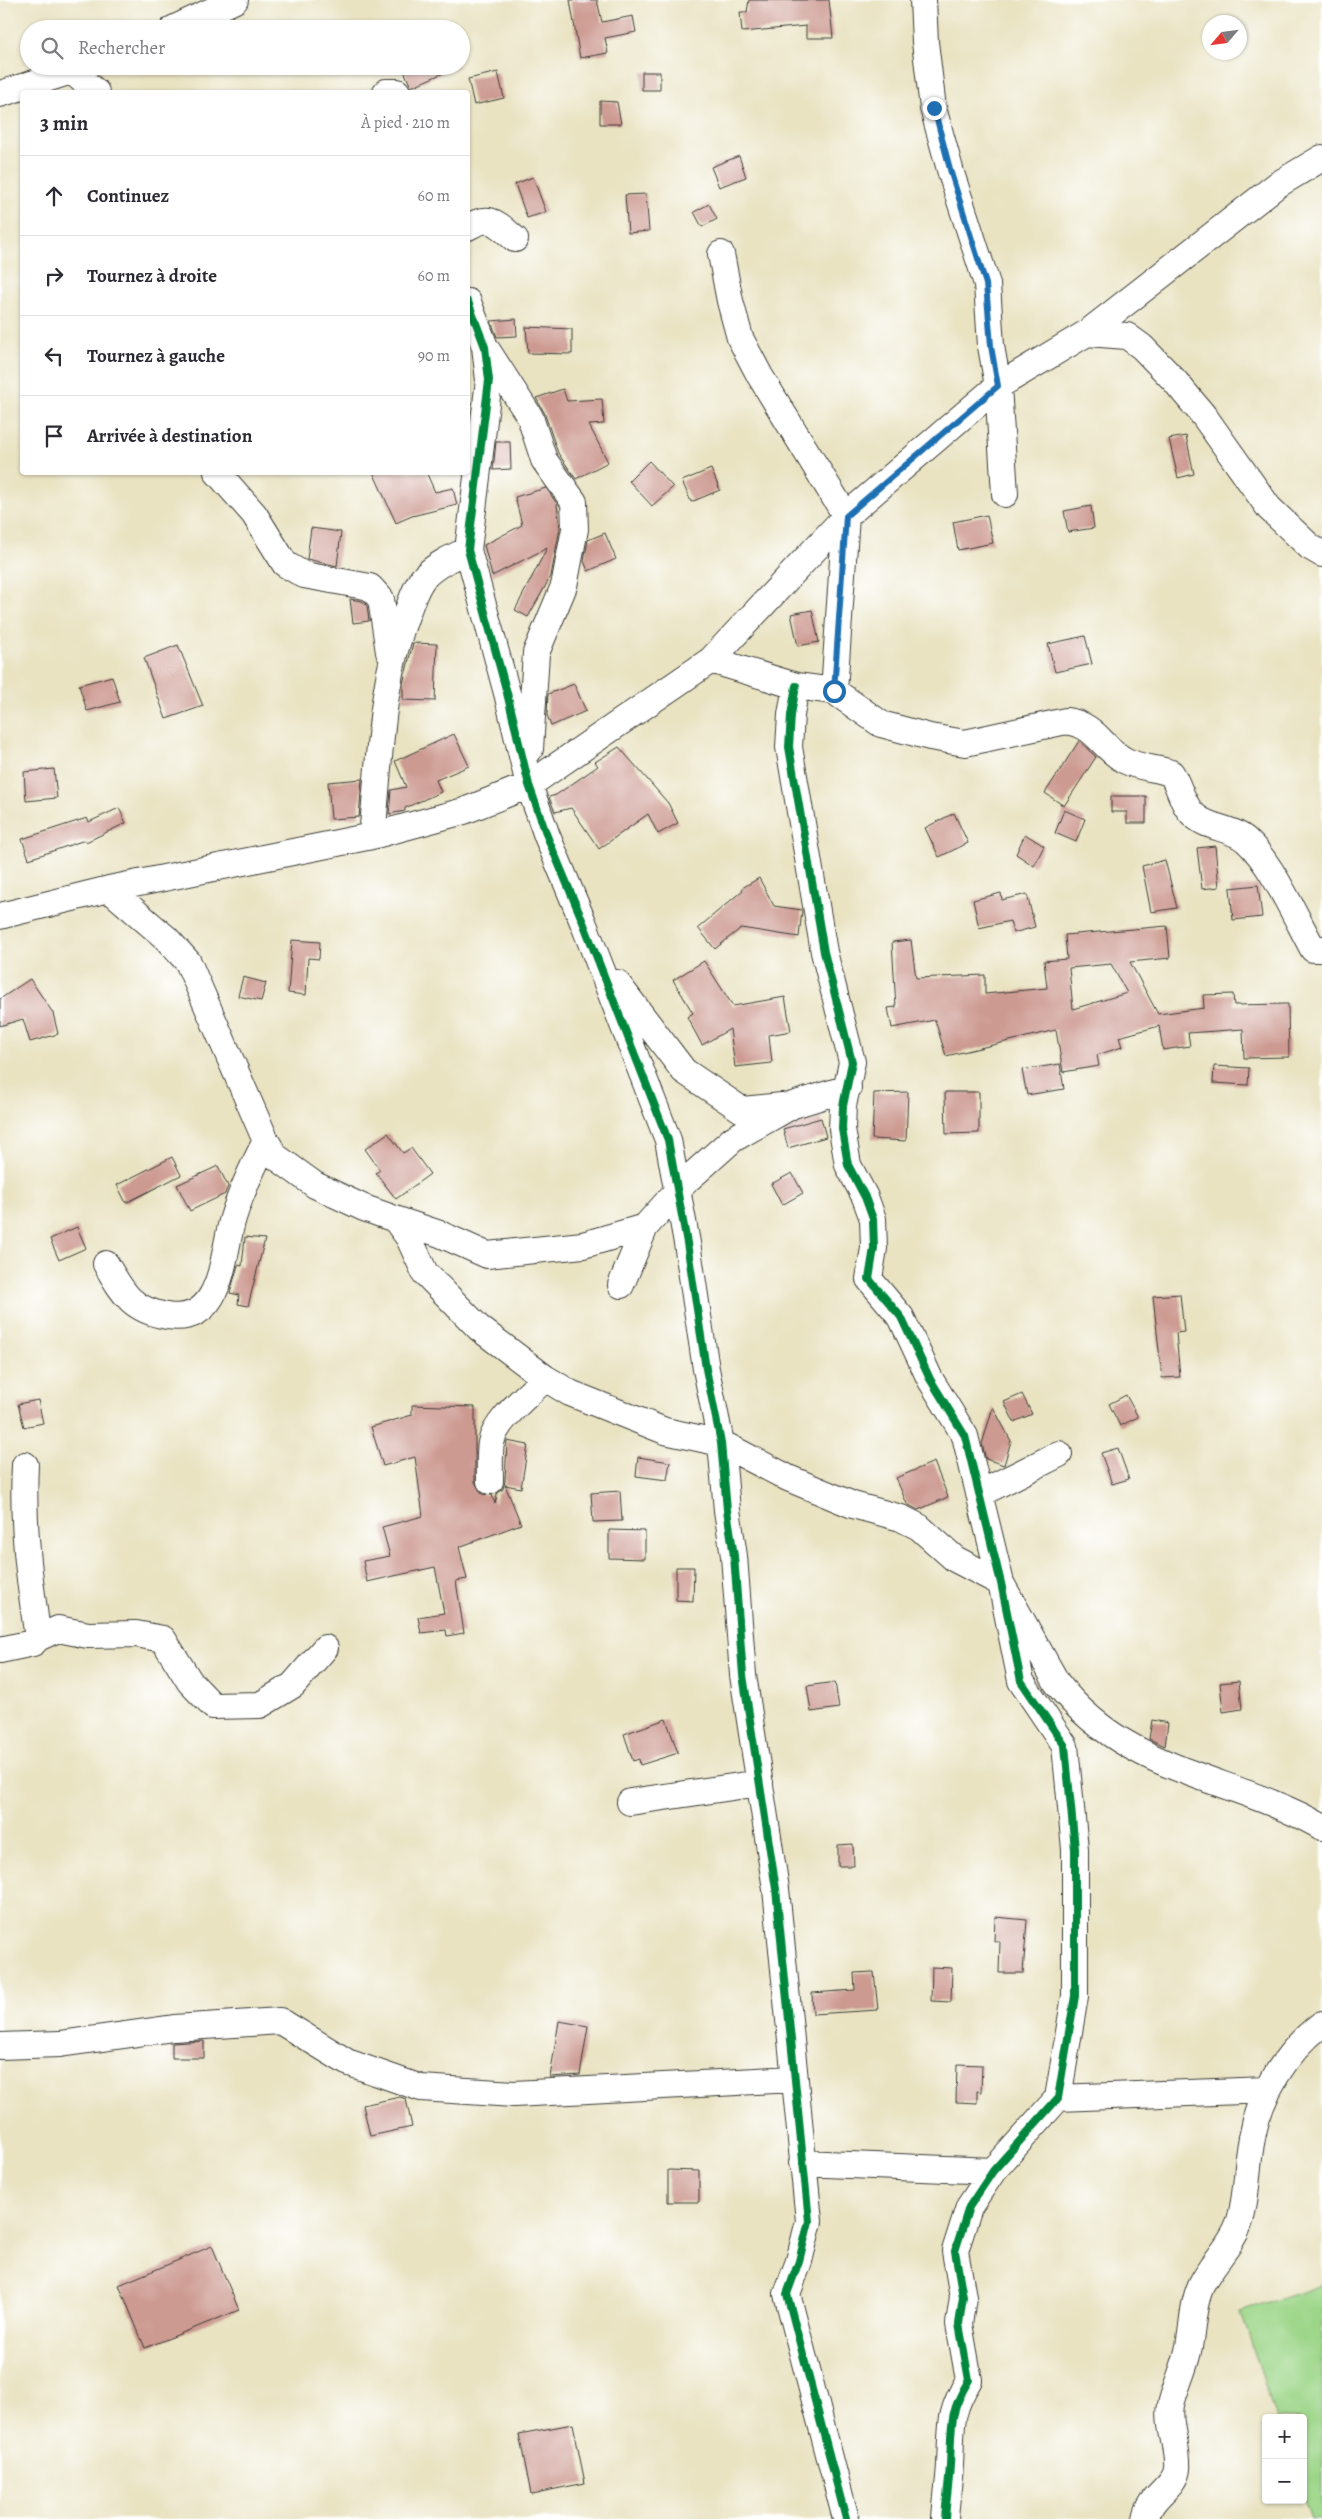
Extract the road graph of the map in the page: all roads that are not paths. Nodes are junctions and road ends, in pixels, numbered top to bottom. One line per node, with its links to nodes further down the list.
1 (235, 0): 3 (street)
2 (922, 0): 19 (street)
3 (192, 20)
4 (61, 75): 7 (street)
5 (84, 75): 6 (street)
6 (95, 90)
7 (0, 94)
8 (0, 106): 9 (street)
9 (20, 107)
10 (1322, 158): 15 (street)
11 (470, 225): 12 (street)
12 (515, 239)
13 (721, 254): 22 (street)
14 (470, 307): 18 (street)
15 (1112, 313): 16 (street); 17 (street)
16 (1087, 333): 17 (street); 19 (street)
17 (1127, 336): 24 (street)
18 (485, 347): 23 (street); 29 (street)
19 (998, 386): 21 (street); 22 (street)
20 (220, 475): 26 (street)
21 (1005, 494)
22 (846, 516): 25 (street); 28 (street)
23 (468, 550): 26 (street); 29 (street)
24 (1322, 554)
25 (711, 660): 27 (street); 29 (street)
26 (391, 668): 30 (street)
27 (796, 686): 28 (street); 35 (street)
28 (834, 691): 33 (street)
29 (529, 785): 30 (street); 34 (street)
30 (372, 836): 31 (street)
31 (109, 890): 32 (street); 37 (street)
32 (0, 916)
33 (1322, 949)
34 (594, 950): 36 (street); 38 (street)
35 (848, 1088): 36 (street); 48 (street)
36 (793, 1105): 38 (street)
37 (266, 1141): 39 (street); 41 (street)
38 (677, 1190): 40 (street); 44 (street)
39 (395, 1218): 40 (street); 43 (street)
40 (645, 1227): 42 (street)
41 (106, 1264)
42 (621, 1285)
43 (546, 1378): 44 (street); 47 (street)
44 (721, 1443): 49 (street); 53 (street)
45 (1059, 1454): 48 (street)
46 (25, 1465): 50 (street)
47 (490, 1481)
48 (979, 1494): 49 (street)
49 (1000, 1583): 55 (street); 60 (street)
50 (38, 1638): 51 (street); 52 (street)
51 (325, 1648)
52 (0, 1650)
53 (760, 1783): 54 (street); 58 (street)
54 (630, 1802)
55 (1322, 1827)
56 (1322, 2024): 59 (street)
57 (0, 2046): 58 (street)
58 (794, 2079): 61 (street)
59 (1267, 2090): 60 (street); 65 (street)
60 (1058, 2098): 62 (street)
61 (802, 2163): 62 (street); 63 (street)
62 (993, 2170): 64 (street)
63 (846, 2519)
64 (945, 2519)
65 (1146, 2519)

